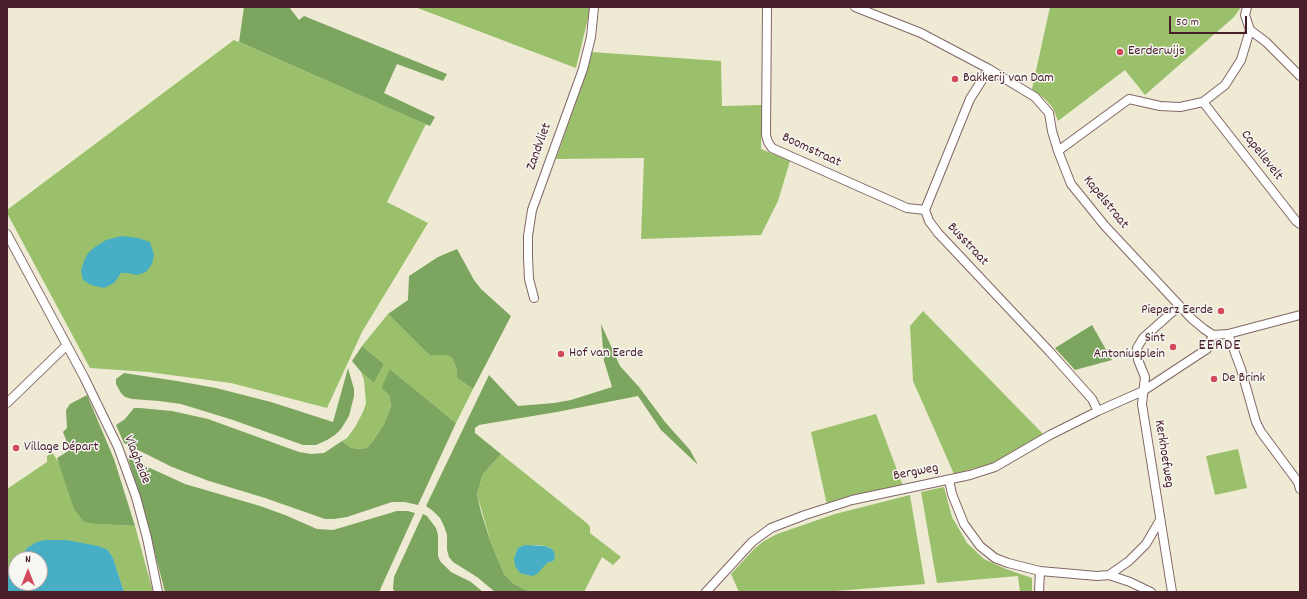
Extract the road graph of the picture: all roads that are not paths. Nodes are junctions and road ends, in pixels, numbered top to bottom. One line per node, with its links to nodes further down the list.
1 (594, 7): 13 (street, Zandvliet)
2 (768, 7): 10 (street, Boomstraat)
3 (854, 7): 6 (street, Kapelstraat)
4 (1247, 7): 5 (street)
5 (1250, 30): 7 (street); 8 (street)
6 (989, 69): 9 (street, Kapelstraat); 10 (street)
7 (1300, 76)
8 (1203, 102): 9 (street); 11 (street, Capellevelt)
9 (1058, 151): 14 (street, Kapelstraat)
10 (925, 210): 21 (street, Busstraat)
11 (1300, 224)
12 (7, 234): 18 (street, Vlagheide)
13 (534, 298)
14 (1179, 306): 17 (street, Kapelstraat); 19 (street)
15 (1300, 315): 16 (street)
16 (1228, 334): 17 (street); 23 (street)
17 (1213, 335): 19 (street)
18 (67, 345): 20 (street); 27 (street, Vlagheide)
19 (1143, 391): 21 (street, Bergweg); 24 (street, Kerkhoefweg)
20 (7, 403)
21 (1098, 411): 22 (street, Bergweg)
22 (948, 480): 25 (street); 28 (street, Bergweg)
23 (1300, 489)
24 (1160, 520): 26 (street); 31 (street, Kerkhoefweg)
25 (1040, 571): 26 (street); 29 (street)
26 (1109, 575): 30 (street)
27 (158, 592)
28 (706, 592)
29 (1039, 592)
30 (1151, 592)
31 (1172, 592)

